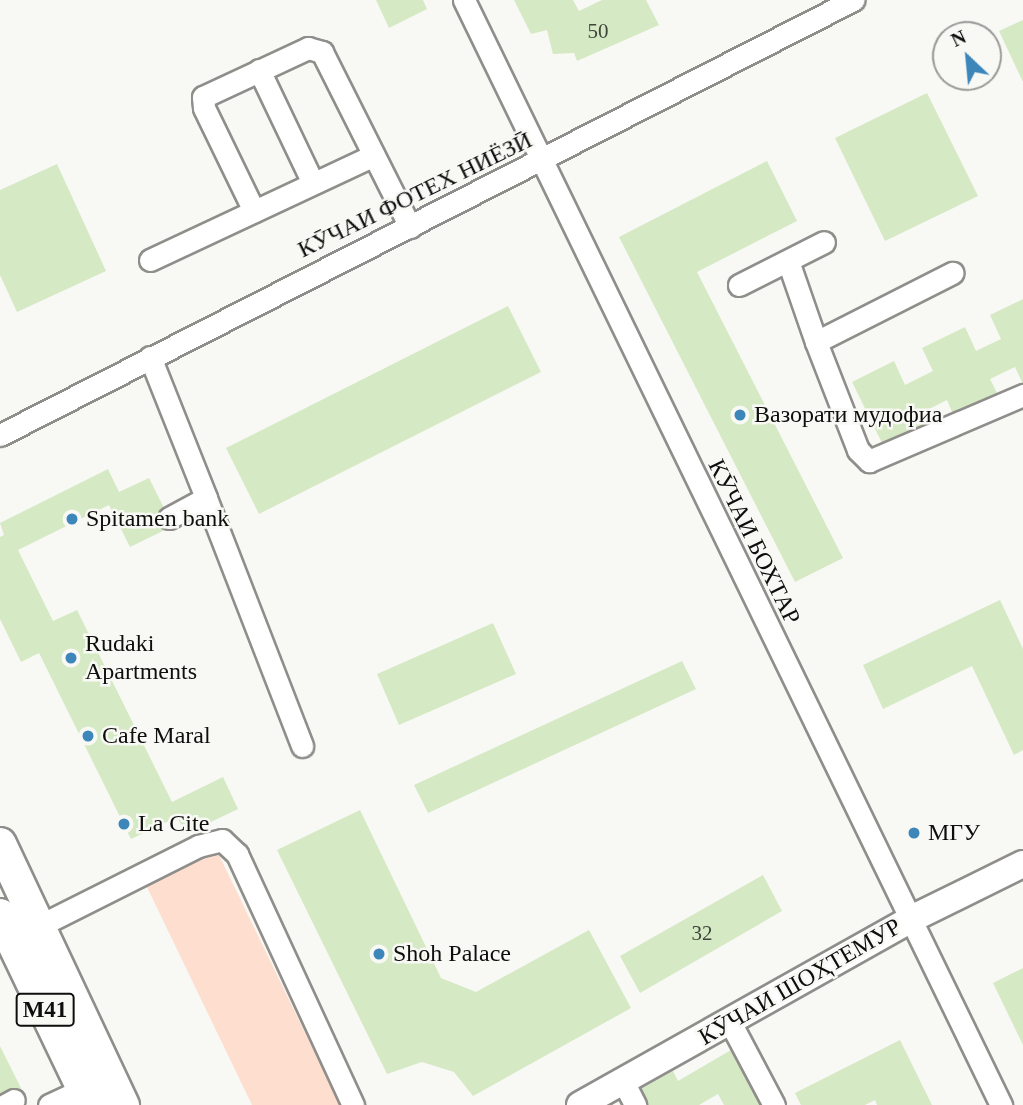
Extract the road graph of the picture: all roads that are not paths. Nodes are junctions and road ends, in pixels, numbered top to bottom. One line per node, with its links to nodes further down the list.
1 (464, 0): 5 (street, КӮЧАИ БОХТАР)
2 (853, 0): 5 (street, КӮЧАИ ФОТЕХ НИЁЗӢ)
3 (258, 70): 4 (street); 6 (street); 7 (street)
4 (374, 155): 6 (street); 8 (street)
5 (541, 162): 8 (street, КӮЧАИ ФОТЕХ НИЁЗӢ); 24 (street, КӮЧАИ БОХТАР)
6 (313, 183): 7 (street)
7 (254, 211): 10 (street)
8 (410, 227): 15 (street, КӮЧАИ ФОТЕХ НИЁЗӢ)
9 (824, 242): 11 (street)
10 (149, 260)
11 (788, 261): 13 (street); 14 (street)
12 (952, 273): 14 (street)
13 (739, 285)
14 (816, 342): 16 (street)
15 (150, 357): 17 (street, КӮЧАИ ФОТЕХ НИЁЗӢ); 18 (street)
16 (1023, 395)
17 (0, 435)
18 (206, 498): 19 (street); 20 (street)
19 (169, 517)
20 (302, 746)
21 (0, 844): 25 (highway, M41)
22 (1023, 864): 24 (main road, КӮЧАИ ШОҲТЕМУР)
23 (0, 915): 28 (highway, M41)
24 (909, 920): 26 (main road, КӮЧАИ ШОҲТЕМУР); 34 (street, КӮЧАИ БОХТАР)
25 (39, 926): 30 (highway, M41); 31 (street)
26 (730, 1022): 27 (main road, КӮЧАИ ШОҲТЕМУР); 33 (street)
27 (629, 1094): 32 (main road, КӮЧАИ ШОҲТЕМУР)
28 (87, 1097): 29 (street)
29 (49, 1105)
30 (123, 1105)
31 (353, 1105)
32 (580, 1105)
33 (774, 1105)
34 (1001, 1105)

